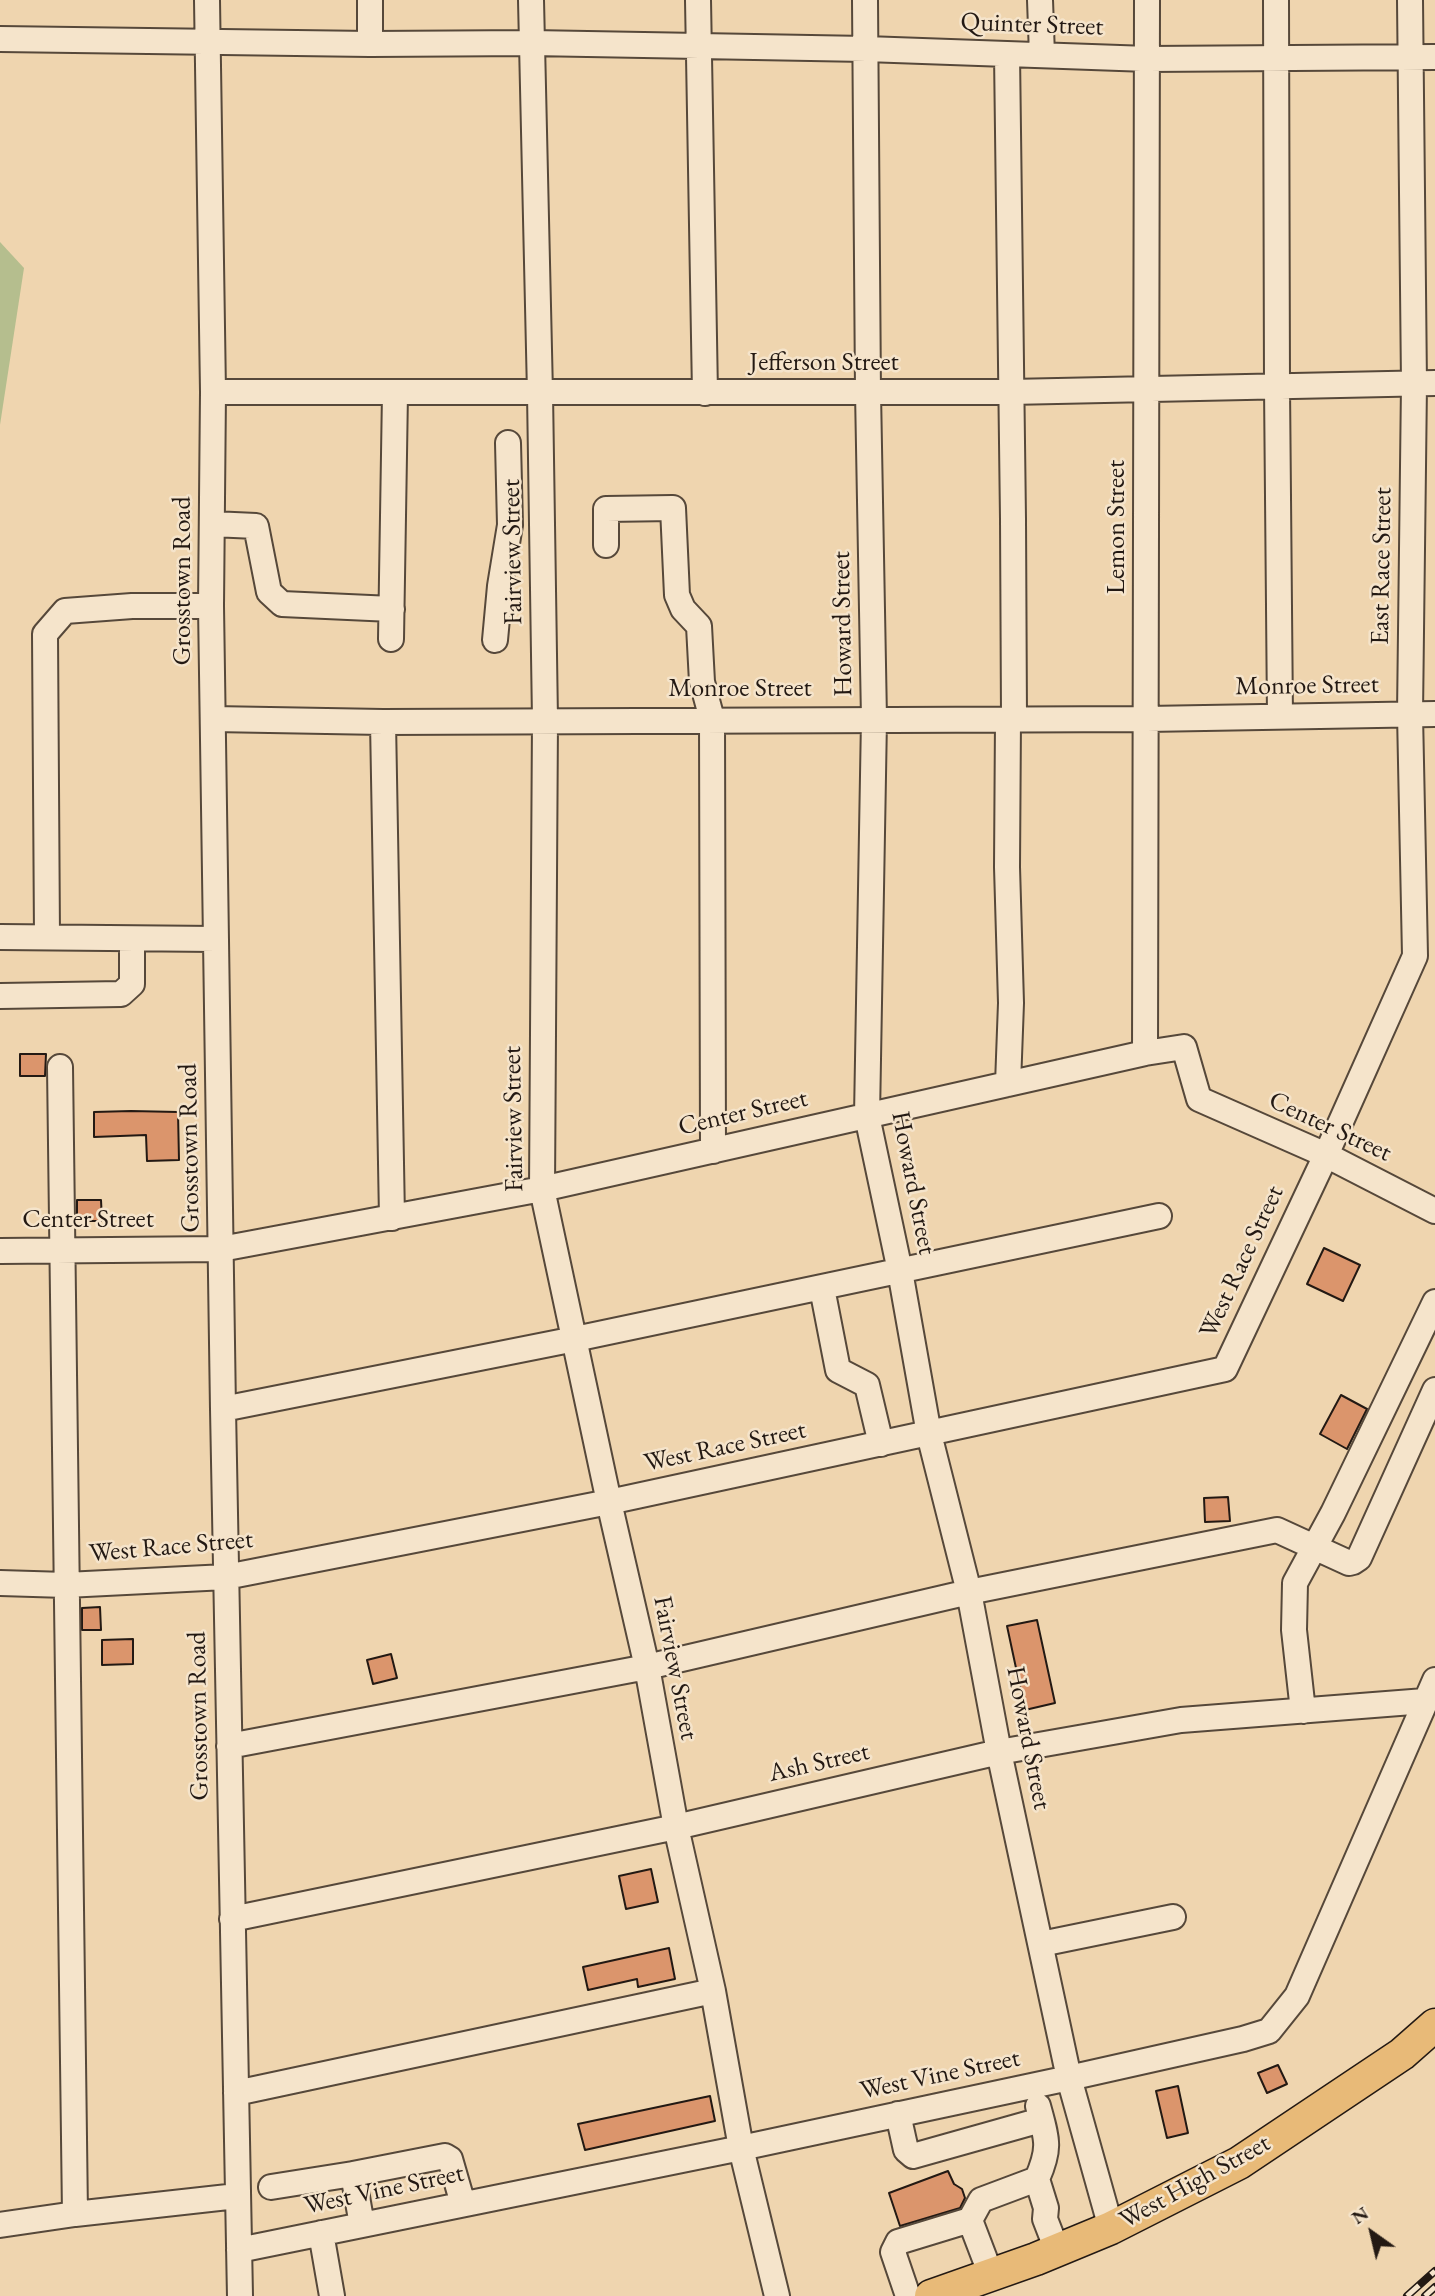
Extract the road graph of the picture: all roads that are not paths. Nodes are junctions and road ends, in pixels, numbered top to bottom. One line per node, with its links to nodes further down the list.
1 (207, 0): 11 (street, Grosstown Road)
2 (370, 0): 13 (street)
3 (531, 0): 12 (street, Fairview Street)
4 (698, 0): 14 (street)
5 (864, 0): 15 (street, Howard Street)
6 (1040, 0): 17 (street)
7 (1147, 0): 21 (street, Lemon Street)
8 (1276, 0): 20 (street)
9 (1410, 0): 18 (street, East Race Street)
10 (0, 39): 11 (street, Quinter Street)
11 (207, 41): 13 (street, Quinter Street); 26 (street, Grosstown Road)
12 (532, 43): 13 (street, Quinter Street); 14 (street, Quinter Street); 29 (street, Fairview Street)
13 (370, 44)
14 (699, 46): 15 (street, Quinter Street); 30 (street)
15 (866, 49): 16 (street, Quinter Street); 27 (street, Howard Street)
16 (1007, 54): 17 (street, Quinter Street); 25 (street)
17 (1042, 55): 21 (street, Quinter Street)
18 (1409, 57): 19 (street, Quinter Street); 20 (street, Quinter Street); 22 (street, East Race Street)
19 (1435, 57)
20 (1277, 58): 21 (street, Quinter Street); 23 (street)
21 (1148, 59): 24 (street, Lemon Street)
22 (1424, 384): 23 (street, Jefferson Street); 40 (street, East Race Street)
23 (1277, 387): 24 (street, Jefferson Street); 42 (street)
24 (1147, 390): 25 (street, Jefferson Street); 47 (street, Lemon Street)
25 (1010, 391): 27 (street, Jefferson Street); 43 (street)
26 (213, 392): 28 (street, Jefferson Street); 32 (street, Grosstown Road)
27 (868, 392): 30 (street, Jefferson Street); 46 (street, Howard Street)
28 (395, 393): 29 (street, Jefferson Street); 37 (street)
29 (540, 393): 30 (street, Jefferson Street); 34 (street, Fairview Street)
30 (705, 393)
31 (508, 443): 35 (street)
32 (212, 524): 36 (street, Grosstown Road); 37 (street)
33 (606, 545): 45 (street)
34 (542, 548): 35 (street); 48 (street, Fairview Street)
35 (506, 551): 39 (street)
36 (211, 606): 44 (street, Grosstown Road); 51 (street)
37 (392, 609): 38 (street)
38 (391, 639)
39 (495, 640)
40 (1410, 714): 41 (street, Monroe Street); 42 (street, Monroe Street); 60 (street, East Race Street)
41 (1435, 714)
42 (1280, 716): 47 (street, Monroe Street)
43 (1011, 718): 46 (street, Monroe Street); 47 (street, Monroe Street); 57 (street)
44 (214, 719): 49 (street, Monroe Street); 53 (street, Grosstown Road)
45 (712, 719): 46 (street, Monroe Street); 48 (street, Monroe Street); 59 (street)
46 (874, 719): 58 (street, Howard Street)
47 (1147, 719): 55 (street, Lemon Street)
48 (544, 720): 49 (street, Monroe Street); 61 (street, Fairview Street)
49 (383, 722): 64 (street)
50 (0, 937): 51 (street)
51 (47, 937): 52 (street)
52 (132, 939): 53 (street); 54 (street)
53 (216, 939): 65 (street, Grosstown Road)
54 (0, 996)
55 (1145, 1053): 57 (street, Center Street); 60 (street, Center Street)
56 (60, 1067): 66 (street)
57 (1008, 1084): 58 (street, Center Street)
58 (867, 1116): 59 (street, Center Street); 68 (street, Howard Street)
59 (713, 1151): 61 (street, Center Street)
60 (1326, 1155): 62 (street, Center Street); 74 (street, West Race Street)
61 (542, 1189): 64 (street, Center Street); 71 (street, Fairview Street)
62 (1435, 1211)
63 (1159, 1216): 68 (street)
64 (392, 1219): 65 (street, Center Street)
65 (221, 1249): 66 (street, Center Street); 73 (street, Grosstown Road)
66 (64, 1250): 67 (street, Center Street); 80 (street)
67 (0, 1251)
68 (900, 1271): 69 (street); 74 (street, Howard Street)
69 (822, 1287): 71 (street); 75 (street)
70 (1435, 1302): 77 (street)
71 (575, 1339): 73 (street); 76 (street, Fairview Street)
72 (1435, 1390): 77 (street)
73 (223, 1409): 78 (street, Grosstown Road)
74 (929, 1434): 75 (street, West Race Street); 81 (street, Howard Street)
75 (881, 1444): 76 (street, West Race Street)
76 (609, 1502): 78 (street, West Race Street); 82 (street, Fairview Street)
77 (1315, 1547): 81 (street); 84 (street)
78 (226, 1577): 80 (street, West Race Street); 85 (street, Grosstown Road)
79 (0, 1583): 80 (street, West Race Street)
80 (66, 1585): 104 (street)
81 (969, 1592): 82 (street); 86 (street, Howard Street)
82 (647, 1667): 85 (street); 87 (street, Fairview Street)
83 (1430, 1691): 84 (street, Ash Street); 93 (street, West Vine Street)
84 (1303, 1711): 86 (street, Ash Street)
85 (229, 1746): 89 (street, Grosstown Road)
86 (999, 1752): 87 (street, Ash Street); 90 (street, Howard Street)
87 (676, 1827): 89 (street, Ash Street); 91 (street, Fairview Street)
88 (1173, 1917): 90 (street)
89 (232, 1919): 95 (street, Grosstown Road)
90 (1041, 1944): 93 (street, Howard Street)
91 (712, 1992): 95 (street); 98 (street, Fairview Street)
92 (1435, 2025): 108 (main road, West High Street)
93 (1069, 2078): 94 (street, West Vine Street); 108 (street, Howard Street)
94 (1032, 2086): 96 (street, West Vine Street); 97 (street)
95 (236, 2093): 102 (street, Grosstown Road)
96 (898, 2115): 97 (street); 98 (street, West Vine Street)
97 (1041, 2120): 100 (street)
98 (741, 2148): 103 (street, West Vine Street); 115 (street, Fairview Street)
99 (353, 2174): 101 (street); 103 (street); 107 (street)
100 (1037, 2179): 105 (street); 111 (street)
101 (271, 2187)
102 (237, 2196): 104 (street); 110 (street, Grosstown Road)
103 (463, 2204): 107 (street, West Vine Street)
104 (75, 2214): 106 (street)
105 (970, 2220): 112 (street); 116 (street)
106 (0, 2225)
107 (362, 2225): 109 (street, West Vine Street)
108 (1111, 2228): 111 (main road, West High Street)
109 (321, 2233): 110 (street, West Vine Street); 114 (street)
110 (239, 2250): 113 (street, Grosstown Road)
111 (1057, 2250): 112 (main road, West High Street)
112 (990, 2276): 117 (main road, West High Street)
113 (240, 2296)
114 (331, 2296)
115 (777, 2296)
116 (908, 2296)
117 (931, 2296)

